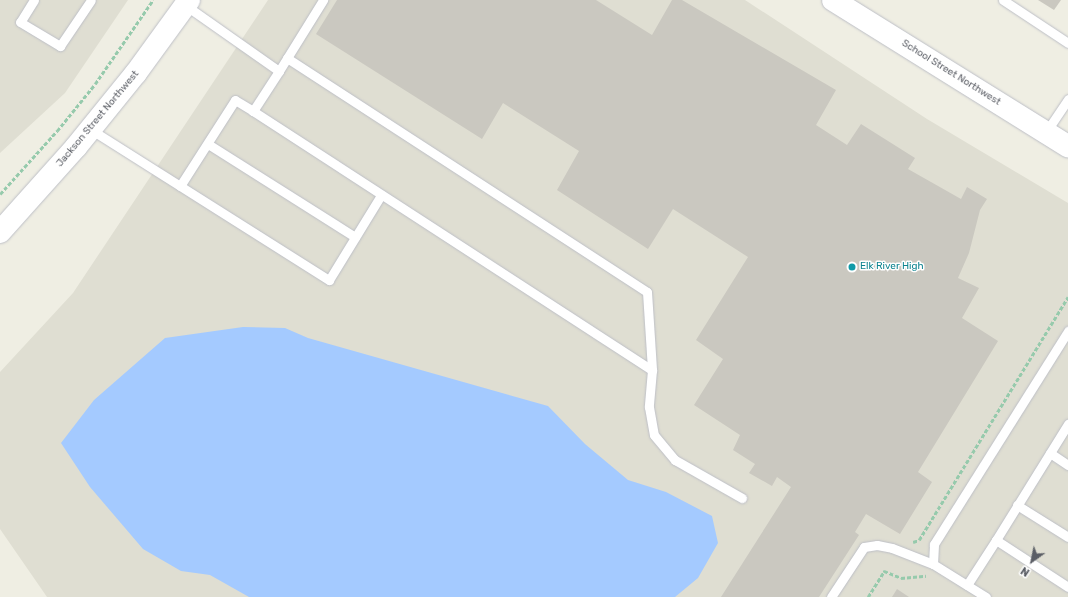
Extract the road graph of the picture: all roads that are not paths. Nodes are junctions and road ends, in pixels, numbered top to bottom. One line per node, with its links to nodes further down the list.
1 (34, 0): 2 (lane)
2 (91, 0)
3 (323, 0): 8 (lane)
4 (833, 0): 13 (street, School Street Northwest)
5 (1003, 0): 7 (lane)
6 (184, 2): 9 (lane); 12 (street, Jackson Street Northwest)
7 (1068, 43)
8 (287, 58): 9 (lane); 21 (lane)
9 (279, 71): 11 (lane)
10 (1068, 99): 13 (lane)
11 (253, 111): 14 (lane); 17 (lane)
12 (90, 129): 16 (lane); 18 (street, Jackson Street Northwest)
13 (1046, 132): 15 (street, School Street Northwest)
14 (208, 144): 16 (lane); 19 (lane)
15 (1068, 146)
16 (180, 186): 19 (lane)
17 (382, 195): 19 (lane); 21 (lane)
18 (0, 232)
19 (355, 237)
20 (1068, 331): 29 (lane)
21 (652, 370): 25 (lane)
22 (1068, 424): 23 (lane)
23 (1050, 453): 24 (lane); 26 (lane)
24 (1068, 465)
25 (742, 498)
26 (1017, 505): 27 (lane); 28 (lane)
27 (1068, 537)
28 (996, 540): 30 (lane); 31 (lane)
29 (933, 564): 30 (lane); 32 (lane)
30 (967, 585): 33 (lane)
31 (1068, 587)
32 (831, 597)
33 (986, 597)

